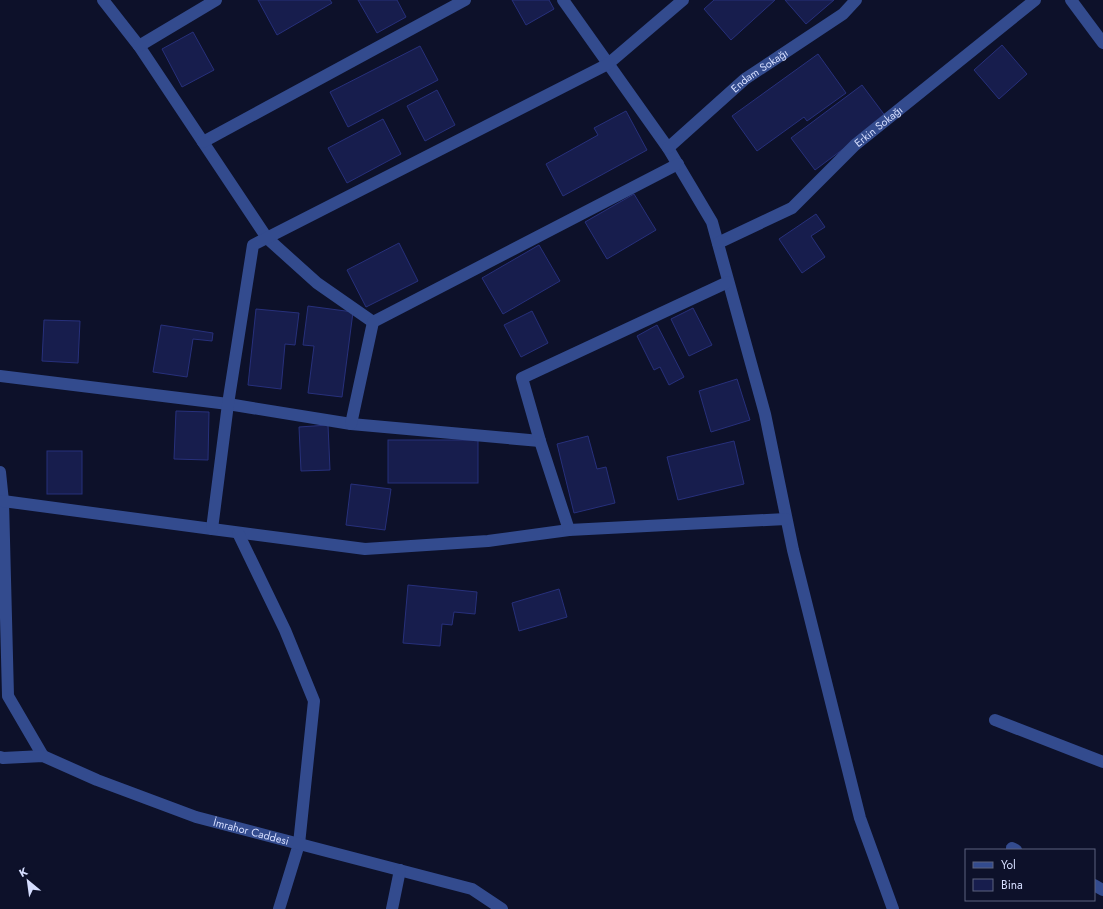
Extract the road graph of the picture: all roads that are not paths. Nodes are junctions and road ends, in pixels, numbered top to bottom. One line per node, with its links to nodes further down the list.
1 (103, 0): 10 (street)
2 (216, 0): 10 (street)
3 (465, 0): 12 (street)
4 (563, 0): 11 (street)
5 (683, 0): 11 (street)
6 (856, 0): 13 (street, Endam Sokağı)
7 (1035, 0): 16 (street, Erkin Sokağı)
8 (1071, 0): 9 (street)
9 (1103, 43)
10 (139, 46): 12 (street)
11 (608, 64): 13 (street); 15 (street)
12 (203, 142): 15 (street)
13 (668, 148): 14 (street)
14 (678, 164): 16 (street); 18 (street)
15 (267, 238): 18 (street); 20 (street)
16 (718, 243): 17 (street)
17 (728, 282): 22 (street); 25 (street)
18 (373, 322): 21 (street)
19 (0, 376): 20 (street)
20 (228, 404): 21 (street); 26 (street)
21 (352, 424): 22 (street)
22 (540, 441): 27 (street)
23 (0, 472): 24 (street)
24 (3, 501): 26 (street); 30 (street)
25 (786, 519): 27 (street); 38 (street)
26 (212, 530): 28 (street)
27 (569, 530): 28 (street)
28 (238, 533): 33 (street)
29 (995, 720): 32 (street)
30 (43, 756): 31 (street, İmrahor Caddesi); 33 (street, İmrahor Caddesi)
31 (1, 759)
32 (1103, 762)
33 (299, 844): 34 (street, İmrahor Caddesi); 35 (street)
34 (400, 870): 36 (street); 37 (street, İmrahor Caddesi)
35 (279, 909)
36 (392, 909)
37 (502, 909)
38 (893, 909)

